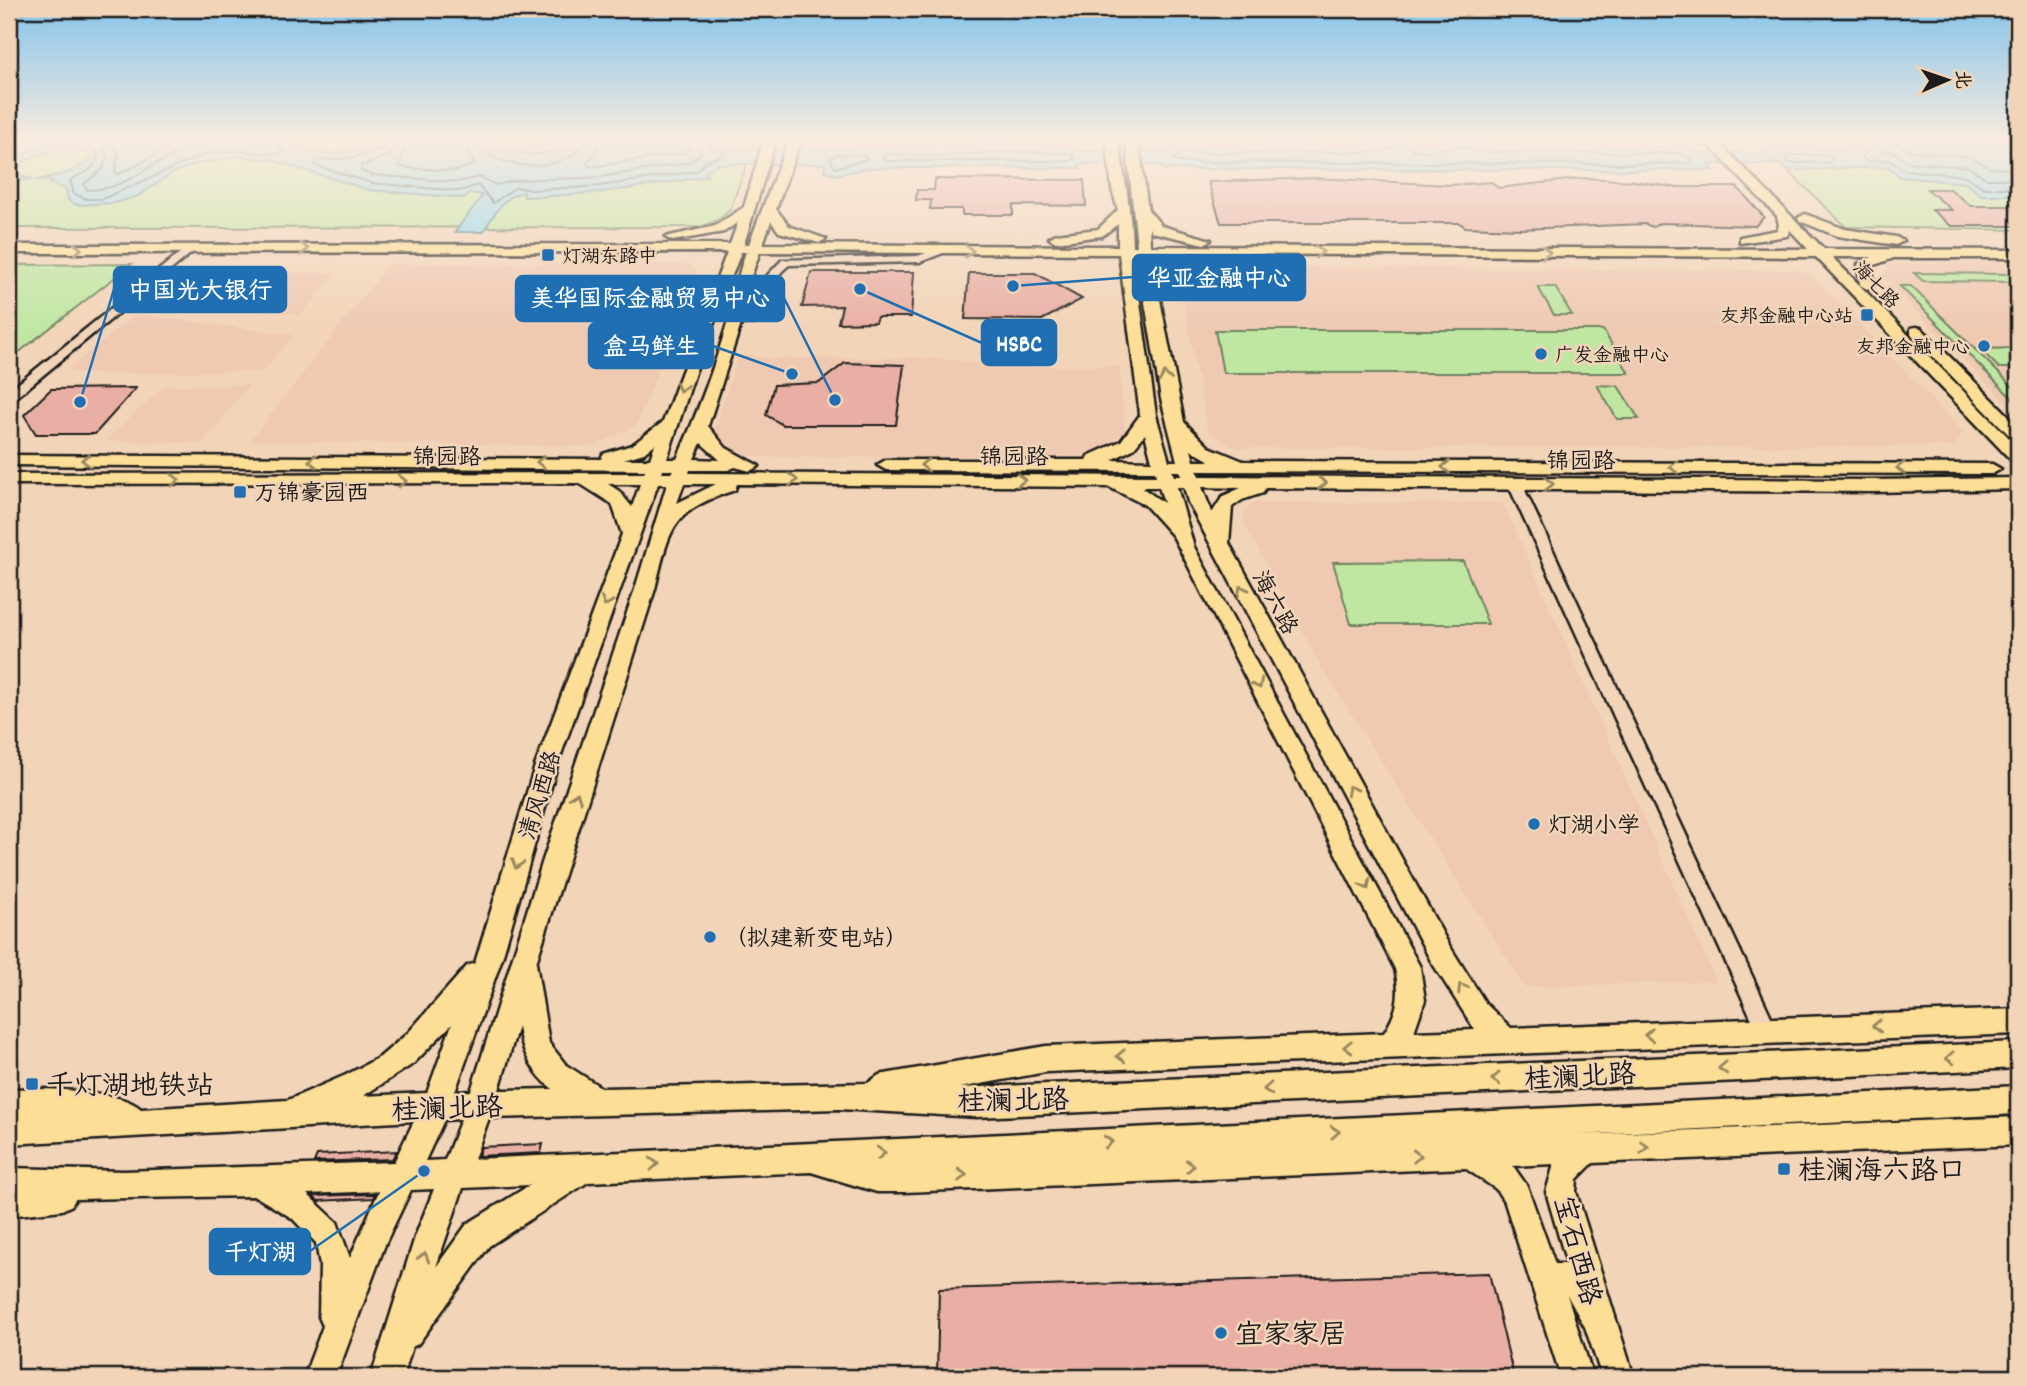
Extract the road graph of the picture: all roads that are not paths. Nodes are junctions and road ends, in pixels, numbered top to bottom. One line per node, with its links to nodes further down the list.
1 (760, 204): 7 (main road)
2 (763, 204): 7 (main road)
3 (1123, 204): 8 (main road, 海六路)
4 (1141, 204): 9 (main road, 海六路)
5 (1774, 204): 10 (main road, 海七路)
6 (1792, 204): 11 (main road)
7 (760, 209): 16 (main road); 17 (main road, 清风西路); 18 (main road)
8 (1125, 211): 19 (main road); 20 (main road, 海六路)
9 (1142, 211): 20 (main road, 海六路); 21 (main road)
10 (1782, 212): 13 (main road); 22 (main road, 海七路)
11 (1805, 218): 14 (main road); 22 (main road)
12 (9, 236): 16 (main road)
13 (1745, 240): 21 (main road); 22 (main road)
14 (1899, 242): 15 (main road); 22 (main road)
15 (2018, 242)
16 (669, 243): 17 (main road); 24 (main road, one-way to 16); 29 (main road)
17 (746, 244): 18 (main road); 29 (main road, 清风西路); 30 (main road, 清风西路)
18 (817, 244): 19 (main road); 25 (main road); 30 (main road)
19 (1050, 245): 20 (main road); 25 (main road, one-way to 19); 31 (main road)
20 (1135, 245): 21 (main road); 31 (main road, 海六路)
21 (1206, 246): 26 (main road, one-way to 26); 31 (main road)
22 (1824, 247): 26 (main road); 27 (main road); 32 (main road, 海七路); 33 (main road)
23 (9, 249): 24 (main road, one-way to 24)
24 (190, 250): 35 (street)
25 (939, 251): 34 (street)
26 (1763, 253): 32 (main road)
27 (1912, 254): 28 (main road); 33 (main road)
28 (2018, 254)
29 (712, 270): 39 (main road, 清风西路, one-way to 39)
30 (742, 282): 34 (main road, 清风西路)
31 (1139, 285): 36 (main road, 海六路); 37 (main road, 海六路, one-way to 31)
32 (1851, 285): 38 (main road, 海七路)
33 (1867, 285): 41 (main road)
34 (735, 321): 40 (main road, 清风西路)
35 (9, 397)
36 (1147, 415): 50 (main road); 51 (main road, 海六路)
37 (1173, 417): 52 (main road, 海六路); 53 (main road)
38 (1982, 419): 42 (main road, 海七路); 44 (main road)
39 (671, 424): 46 (main road); 47 (main road, 清风西路)
40 (700, 426): 48 (main road, 清风西路); 49 (main road)
41 (2014, 428)
42 (2018, 457)
43 (9, 460): 46 (main road, one-way to 43)
44 (1943, 468): 45 (main road, 锦园路); 53 (main road, 锦园路, one-way to 53)
45 (2018, 469)
46 (578, 470): 47 (main road, 锦园路); 54 (main road, 锦园路, one-way to 46); 60 (main road)
47 (654, 472): 48 (main road, 锦园路); 60 (main road, 清风西路)
48 (679, 472): 49 (main road, 锦园路); 59 (main road, 清风西路)
49 (750, 473): 50 (main road, 锦园路); 59 (main road)
50 (1070, 473): 51 (main road, 锦园路); 61 (main road)
51 (1163, 474): 52 (main road, 锦园路); 61 (main road, 海六路)
52 (1189, 475): 53 (main road, 锦园路); 62 (main road, 海六路)
53 (1278, 475): 57 (main road, 锦园路, one-way to 57); 62 (main road)
54 (9, 479)
55 (2018, 482): 56 (main road, 锦园路)
56 (1957, 483): 57 (main road, 锦园路, one-way to 56); 58 (main road)
57 (1515, 484): 66 (street)
58 (2018, 497)
59 (659, 532): 63 (main road, 清风西路, one-way to 59)
60 (631, 536): 64 (main road, 清风西路, one-way to 64)
61 (1185, 547): 68 (main road, 海六路, one-way to 68)
62 (1220, 548): 67 (main road, 海六路, one-way to 62)
63 (525, 955): 72 (main road); 75 (main road, 清风西路)
64 (489, 958): 76 (main road, 清风西路); 77 (main road)
65 (2018, 1022): 66 (main road, one-way to 66)
66 (1767, 1030): 67 (main road, one-way to 67)
67 (1505, 1041): 68 (main road)
68 (1392, 1045): 70 (main road, one-way to 70)
69 (2018, 1055): 70 (main road, 桂澜北路, one-way to 70)
70 (839, 1095): 72 (main road, 桂澜北路)
71 (2018, 1100): 73 (main road, 桂澜北路)
72 (602, 1102): 75 (main road, 桂澜北路)
73 (1967, 1103): 78 (main road); 84 (main road, 桂澜北路, one-way to 73)
74 (9, 1104): 79 (main road)
75 (480, 1105): 76 (main road, 桂澜北路); 86 (main road, 清风西路)
76 (436, 1106): 77 (main road, 桂澜北路); 87 (main road, 清风西路)
77 (285, 1114): 79 (main road, 桂澜北路)
78 (2018, 1114)
79 (159, 1122): 80 (main road, 桂澜北路)
80 (9, 1130)
81 (2018, 1131): 82 (main road, one-way to 81)
82 (1587, 1149): 83 (main road); 93 (main road, 宝石西路)
83 (1469, 1154): 84 (main road, one-way to 83); 92 (main road, 宝石西路)
84 (799, 1157): 85 (main road, 桂澜北路, one-way to 84)
85 (586, 1167): 86 (main road, 桂澜北路); 95 (main road)
86 (455, 1174): 87 (main road, 桂澜北路); 95 (main road, 清风西路, one-way to 86)
87 (403, 1175): 88 (main road, 桂澜北路); 94 (main road, 清风西路)
88 (255, 1181): 90 (main road, 桂澜北路); 94 (main road)
89 (9, 1183): 90 (main road, 桂澜北路)
90 (124, 1186): 91 (main road)
91 (9, 1201)
92 (1546, 1280): 93 (main road, 宝石西路); 98 (main road)
93 (1598, 1320): 99 (main road, 宝石西路)
94 (333, 1338): 96 (main road, 清风西路)
95 (397, 1346): 97 (main road, 清风西路)
96 (320, 1377)
97 (387, 1377)
98 (1577, 1377)
99 (1618, 1377)

